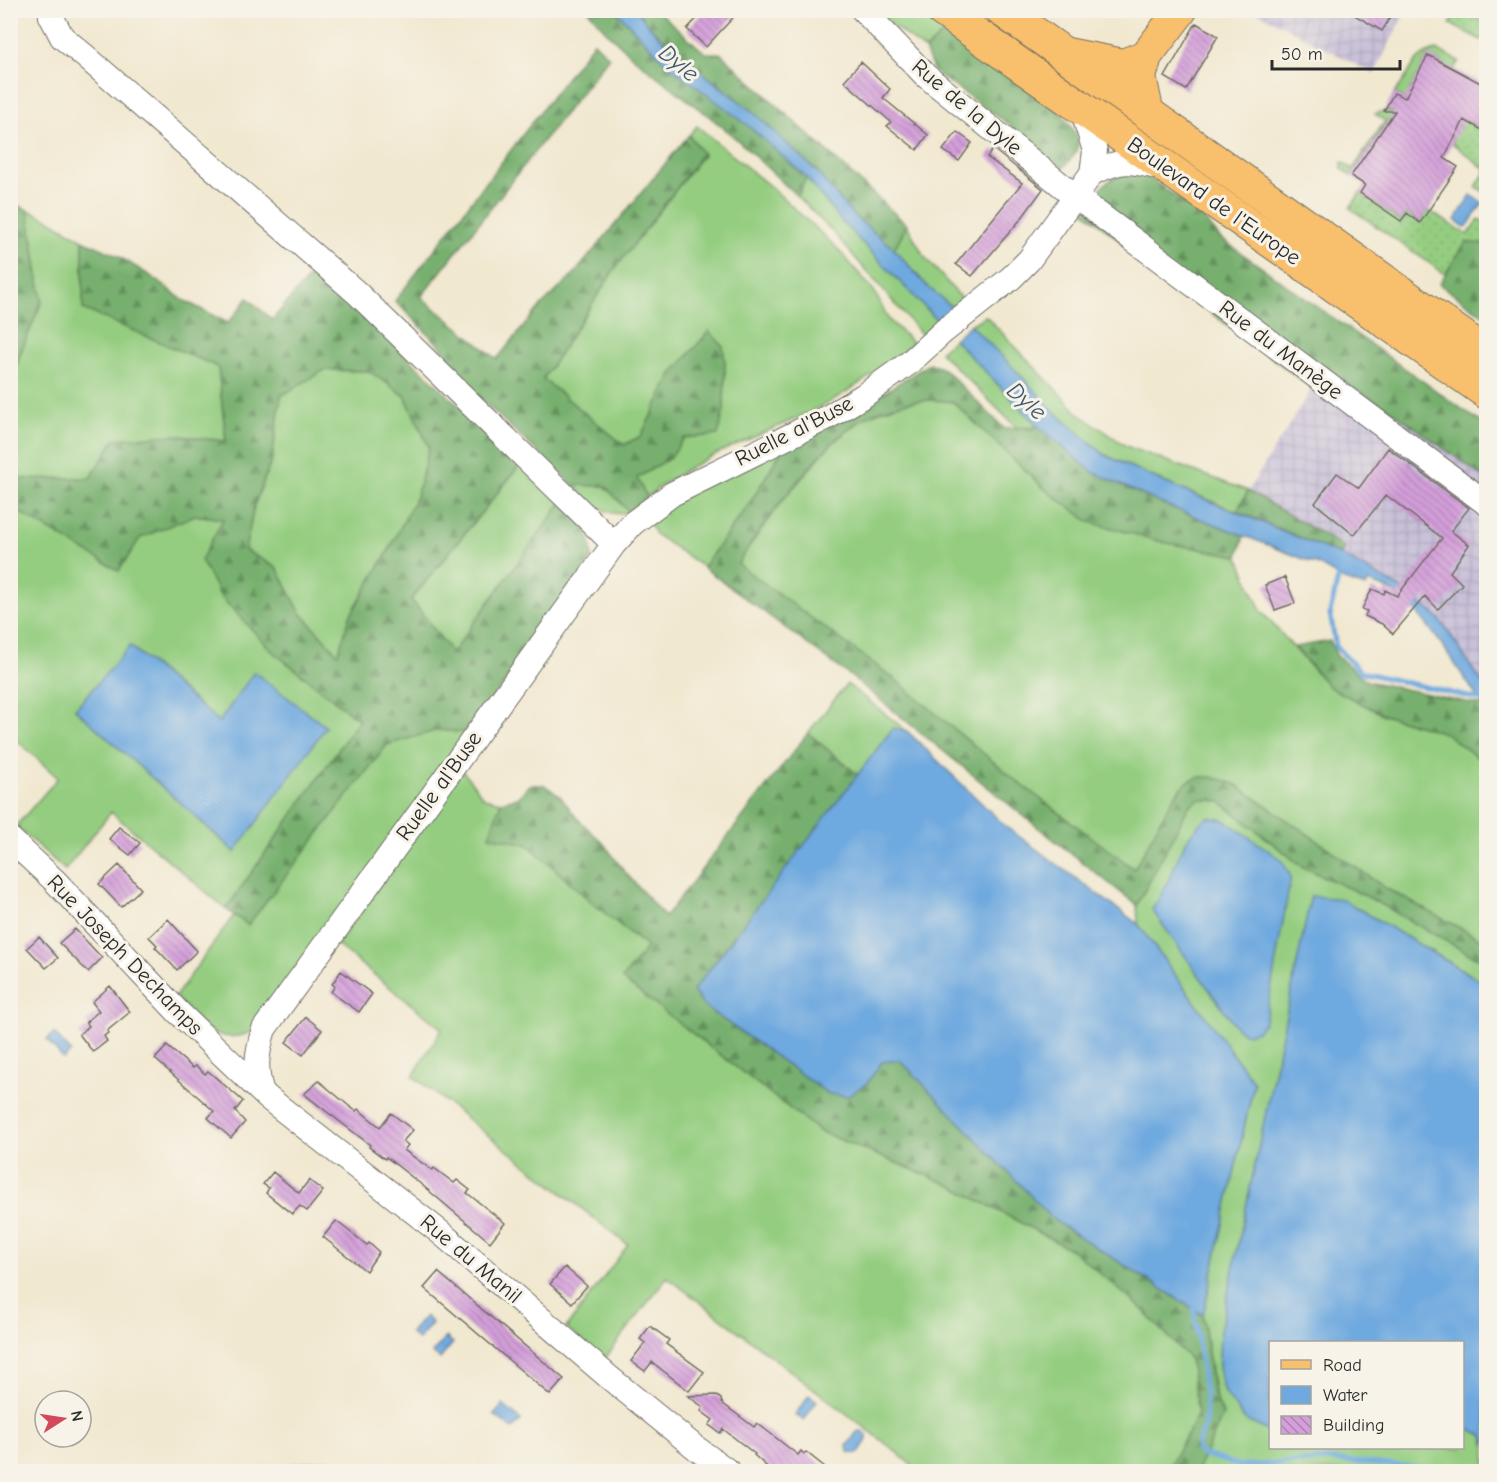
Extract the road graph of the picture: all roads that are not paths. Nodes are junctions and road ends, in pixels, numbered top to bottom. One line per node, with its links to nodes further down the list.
1 (863, 10): 12 (street, Rue de la Dyle)
2 (942, 10): 8 (highway, Boulevard de l'Europe)
3 (1002, 10): 6 (highway, Boulevard de l'Europe)
4 (53, 13): 16 (street)
5 (1172, 14): 7 (main road)
6 (1061, 52): 7 (main road); 9 (highway, Boulevard de l'Europe)
7 (1146, 56): 9 (main road)
8 (1082, 109): 10 (highway, Boulevard de l'Europe); 11 (street)
9 (1148, 114): 13 (highway, Boulevard de l'Europe)
10 (1172, 171): 11 (street); 14 (highway, Boulevard de l'Europe)
11 (1092, 173): 12 (street, Ruelle al'Buse)
12 (1076, 197): 15 (street, Rue du Manège); 16 (street, Ruelle al'Buse)
13 (1486, 353)
14 (1486, 392)
15 (1486, 503)
16 (614, 544): 18 (street, Ruelle al'Buse)
17 (10, 839): 19 (street, Rue Joseph Dechamps)
18 (264, 1029): 19 (street, Ruelle al'Buse); 20 (street, Ruelle al'Buse)
19 (213, 1045): 20 (street, Rue du Manil)
20 (262, 1092): 21 (street, Rue du Manil)
21 (729, 1472)

